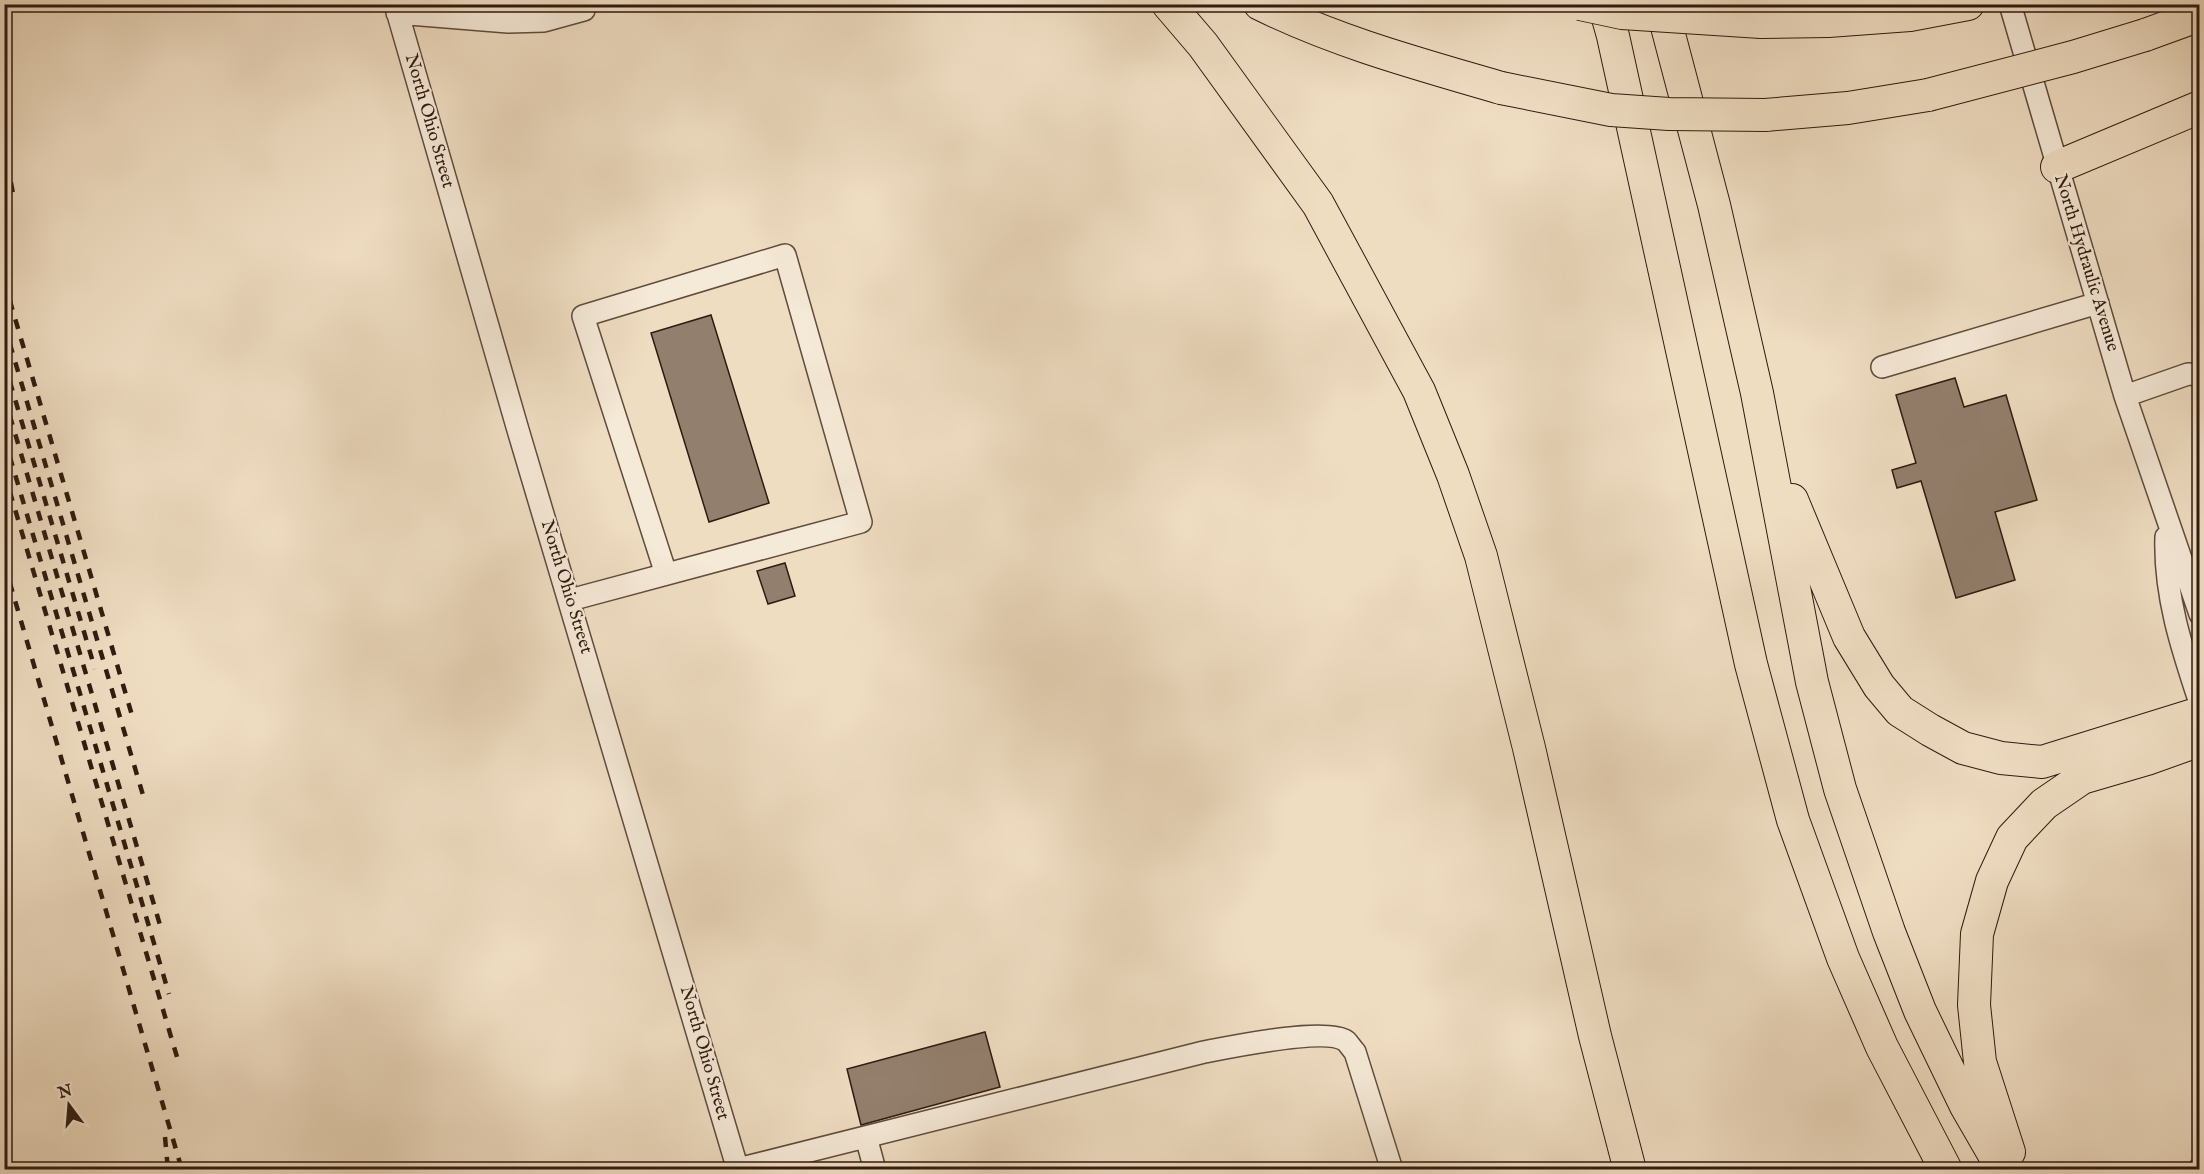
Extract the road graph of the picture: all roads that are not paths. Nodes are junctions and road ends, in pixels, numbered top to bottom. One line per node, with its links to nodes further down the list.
1 (1168, 4): 29 (highway)
2 (1260, 4): 10 (highway, bridge)
3 (1580, 4): 6 (highway, bridge)
4 (1604, 4): 30 (highway)
5 (1661, 4): 16 (highway)
6 (1968, 4)
7 (2010, 4): 12 (street, North Hydraulic Avenue)
8 (396, 8): 9 (street); 20 (street, North Ohio Street)
9 (584, 10)
10 (2199, 15)
11 (2199, 107): 12 (highway)
12 (2057, 167): 13 (street, North Hydraulic Avenue)
13 (2098, 303): 14 (street); 17 (street, North Hydraulic Avenue)
14 (1882, 367)
15 (2199, 375): 17 (street)
16 (1757, 393): 23 (highway); 31 (highway)
17 (2125, 396): 18 (street, North Hydraulic Avenue)
18 (2167, 519): 21 (street, North Hydraulic Avenue); 22 (street, North Hydraulic Avenue)
19 (666, 574): 19 (street); 20 (street)
20 (570, 600): 26 (street, North Ohio Street)
21 (2199, 614)
22 (2199, 703)
23 (2199, 713)
24 (2199, 740): 32 (highway)
25 (866, 1137): 26 (street); 27 (street); 28 (street)
26 (738, 1169)
27 (875, 1170)
28 (1392, 1170)
29 (1630, 1170)
30 (1946, 1170)
31 (2003, 1170)
32 (2016, 1170)

